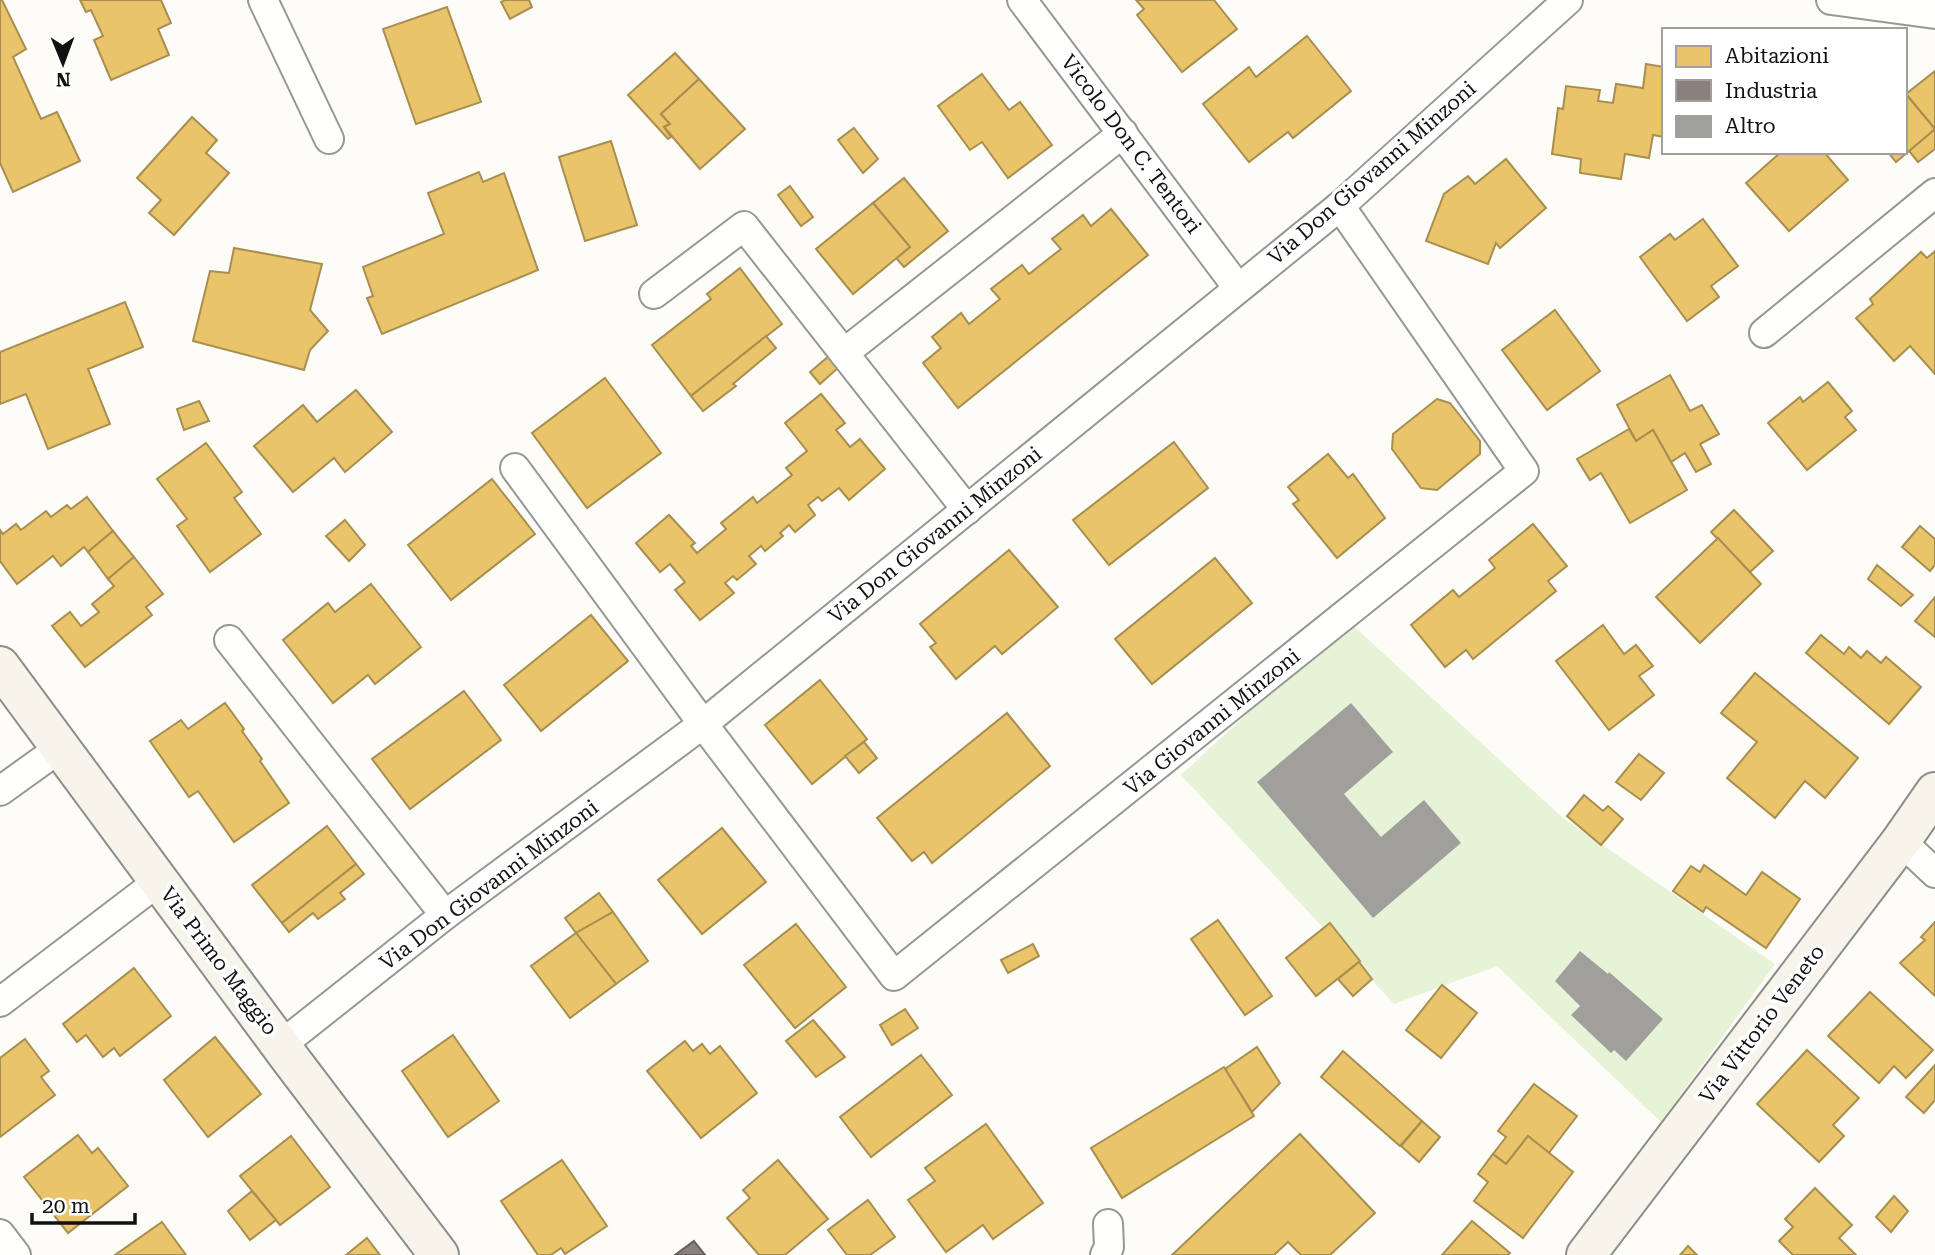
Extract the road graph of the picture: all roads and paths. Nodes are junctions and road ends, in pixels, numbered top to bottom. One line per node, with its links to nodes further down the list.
1 (263, 0): 7 (street)
2 (1022, 0): 6 (street, Vicolo Don C. Tentori)
3 (1568, 0): 9 (street, Via Don Giovanni Minzoni)
4 (1830, 0): 5 (street)
5 (1935, 14)
6 (1123, 132): 10 (street, Vicolo Don C. Tentori); 13 (street)
7 (329, 139)
8 (1935, 193): 12 (street)
9 (1340, 206): 10 (street, Via Don Giovanni Minzoni); 18 (street, Via Giovanni Minzoni)
10 (1238, 288): 15 (street, Via Don Giovanni Minzoni)
11 (654, 294): 13 (street)
12 (1764, 333)
13 (844, 353): 15 (street)
14 (515, 468): 18 (street)
15 (967, 510): 18 (street, Via Don Giovanni Minzoni)
16 (229, 640): 25 (street)
17 (0, 666): 19 (street, Via Primo Maggio)
18 (703, 724): 25 (street, Via Don Giovanni Minzoni)
19 (60, 748): 20 (street); 24 (street, Via Primo Maggio)
20 (0, 791)
21 (1935, 792): 22 (street, Via Vittorio Veneto)
22 (1901, 841): 23 (street); 33 (street, Via Vittorio Veneto)
23 (1935, 873)
24 (159, 881): 26 (street); 27 (street, Via Primo Maggio)
25 (445, 915): 27 (street, Via Don Giovanni Minzoni)
26 (0, 1002)
27 (281, 1045): 31 (street, Via Primo Maggio)
28 (1108, 1224): 32 (street)
29 (0, 1234): 30 (street)
30 (16, 1255)
31 (439, 1255)
32 (1105, 1255)
33 (1586, 1255)

